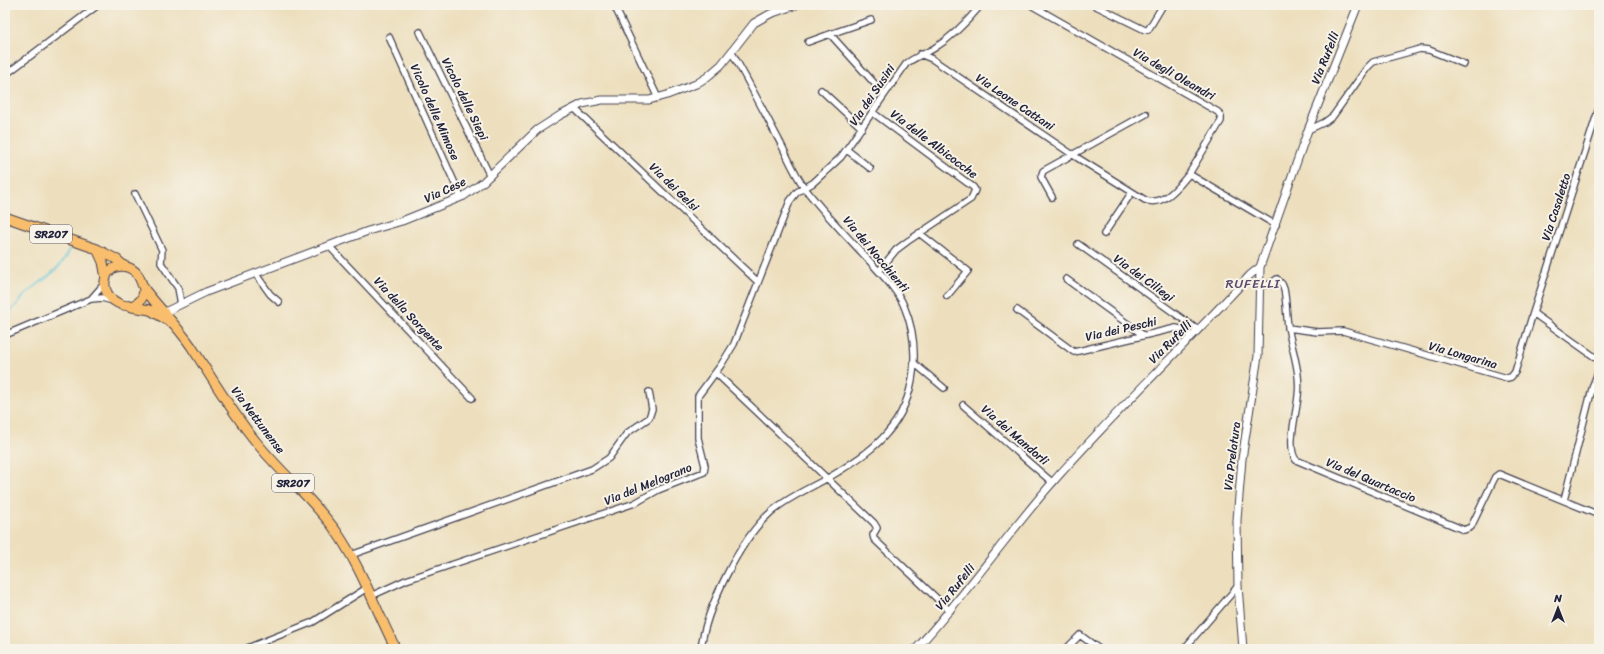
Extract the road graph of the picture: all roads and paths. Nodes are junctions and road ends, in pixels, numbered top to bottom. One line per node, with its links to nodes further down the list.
1 (98, 5): 19 (street)
2 (614, 5): 22 (street)
3 (796, 5): 15 (street, Via Cese)
4 (981, 5): 14 (street, Via dei Susini)
5 (1031, 5): 32 (street, Via degli Oleandri)
6 (1094, 5): 7 (street)
7 (1163, 5)
8 (1358, 5): 28 (street, Via Rufelli)
9 (871, 20): 11 (street)
10 (420, 32): 33 (street, Vicolo delle Siepi)
11 (830, 34): 13 (street); 21 (street)
12 (389, 37): 37 (street, Vicolo delle Mimose)
13 (808, 42)
14 (931, 50): 16 (street, Via dei Susini); 18 (street, Via Leone Cattani)
15 (732, 53): 22 (street, Via Cese); 34 (street, Via dei Nocchienti)
16 (920, 54): 18 (street, Via Leone Cattani); 21 (street, Via dei Susini)
17 (1464, 64): 28 (street)
18 (944, 68): 30 (street, Via Leone Cattani)
19 (5, 75)
20 (821, 90): 27 (street)
21 (884, 94): 25 (street, Via dei Susini)
22 (658, 98): 23 (street, Via Cese)
23 (574, 108): 33 (street, Via Cese); 52 (street, Via dei Gelsi)
24 (1599, 108): 63 (street, Via Casaletto)
25 (872, 112): 27 (street, Via dei Susini); 41 (street, Via delle Albicocche)
26 (1146, 114): 30 (street)
27 (862, 128): 29 (street, Via dei Susini)
28 (1308, 130): 40 (street, Via Rufelli)
29 (847, 150): 31 (street); 34 (street, Via dei Susini)
30 (1073, 155): 35 (street, Via Leone Cattani); 38 (street)
31 (870, 168)
32 (1189, 174): 35 (street, Via Leone Cattani); 40 (street)
33 (490, 176): 37 (street, Via Cese)
34 (804, 187): 48 (street, Via dei Nocchienti); 52 (street, Via del Melograno)
35 (1132, 192): 42 (street)
36 (135, 194): 59 (street)
37 (461, 197): 44 (street, Via Cese)
38 (1052, 197)
39 (5, 217): 45 (main road, Via Nettunense / SR207)
40 (1276, 225): 47 (street, Via Rufelli)
41 (919, 233): 48 (street, Via delle Albicocche); 55 (street)
42 (1104, 234)
43 (1078, 244): 66 (street, Via dei Ciliegi)
44 (329, 246): 49 (street, Via Cese); 76 (street, Via della Sorgente)
45 (98, 249): 46 (main road, Via Nettunense / SR207); 51 (main road)
46 (124, 266): 51 (main road); 54 (main road, Via Nettunense / SR207)
47 (1260, 267): 53 (street, Via Prelatura); 66 (street, Via Rufelli)
48 (879, 271): 71 (street, Via dei Nocchienti)
49 (255, 274): 58 (street); 59 (street, Via Cese)
50 (1066, 278): 68 (street)
51 (106, 281): 56 (street); 57 (main road)
52 (758, 282): 73 (street, Via del Melograno)
53 (1261, 284): 65 (street, Via del Quartaccio); 83 (street, Via Prelatura)
54 (144, 288): 60 (main road); 62 (main road, Via Nettunense / SR207)
55 (946, 296)
56 (91, 299): 57 (street); 67 (street)
57 (113, 301): 60 (main road, Via Nettunense / SR207)
58 (279, 302)
59 (181, 304): 62 (street, Via Cese)
60 (132, 307): 64 (main road, Via Nettunense / SR207)
61 (1017, 310): 68 (street, Via dei Peschi)
62 (166, 312): 64 (main road, Via Nettunense / SR207)
63 (1533, 313): 65 (street, Via Longarina); 70 (street)
64 (177, 326): 82 (main road, Via Nettunense / SR207)
65 (1288, 328): 80 (street, Via del Quartaccio)
66 (1198, 330): 69 (street, Via Rufelli)
67 (5, 335)
68 (1143, 335): 69 (street, Via dei Peschi)
69 (1191, 337): 79 (street, Via Rufelli)
70 (1599, 360)
71 (914, 362): 74 (street); 78 (street, Via dei Nocchienti)
72 (1599, 370): 80 (street)
73 (716, 373): 78 (street); 84 (street, Via del Melograno)
74 (944, 388)
75 (649, 392): 82 (street)
76 (472, 398)
77 (963, 405): 79 (street, Via dei Mandorli)
78 (828, 478): 85 (street); 88 (street, Via dei Nocchienti)
79 (1053, 483): 85 (street, Via Rufelli)
80 (1564, 500): 81 (street, Via del Quartaccio)
81 (1599, 515)
82 (351, 555): 84 (main road, Via Nettunense / SR207)
83 (1238, 586): 92 (street); 93 (street, Via Prelatura)
84 (369, 592): 86 (street, Via del Melograno); 87 (main road, Via Nettunense / SR207)
85 (950, 611): 89 (street, Via Rufelli)
86 (245, 649)
87 (396, 649)
88 (701, 649)
89 (916, 649)
90 (1066, 649): 91 (street)
91 (1099, 649)
92 (1184, 649)
93 (1243, 649)

